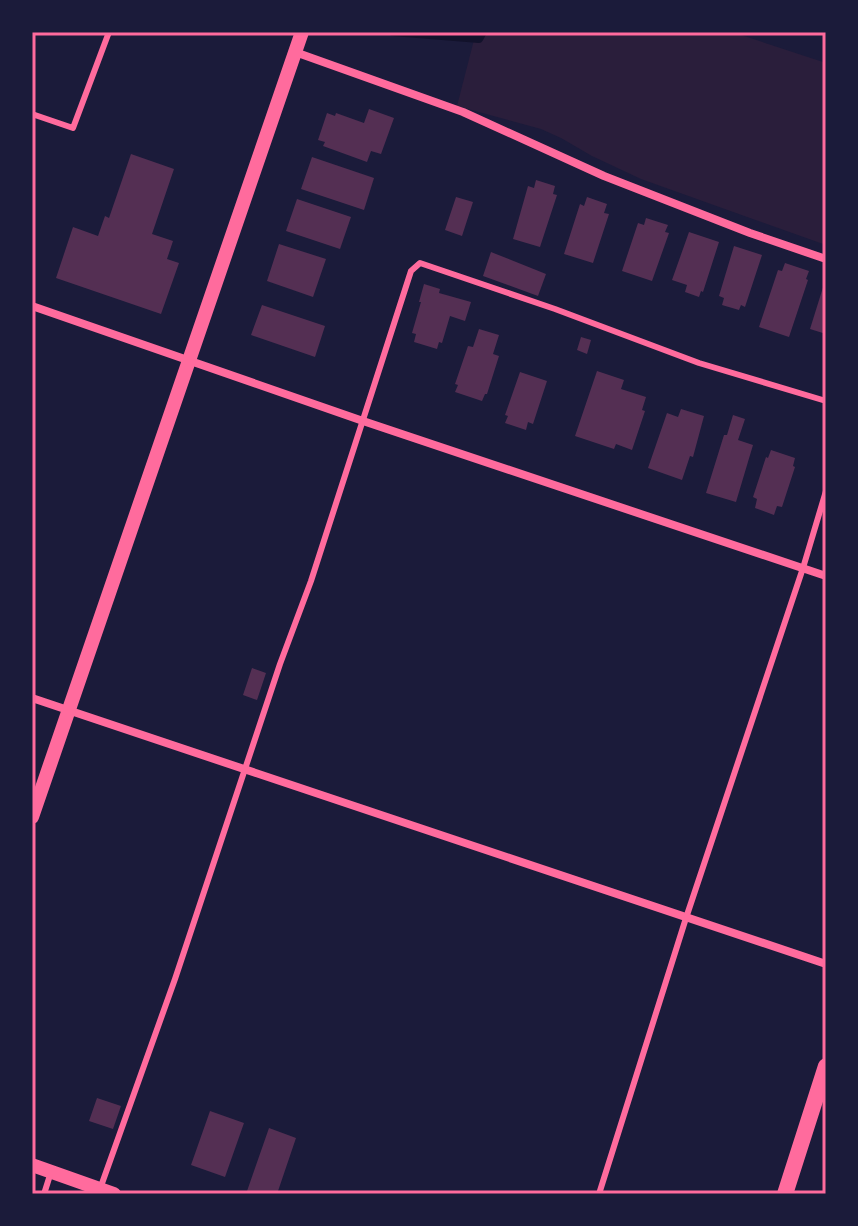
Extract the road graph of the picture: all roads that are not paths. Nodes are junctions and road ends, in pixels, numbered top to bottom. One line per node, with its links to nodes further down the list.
1 (109, 32): 4 (lane)
2 (302, 32): 3 (street)
3 (295, 52): 5 (street); 7 (street)
4 (32, 114)
5 (826, 259)
6 (32, 306): 7 (street)
7 (189, 361): 9 (street); 14 (street)
8 (826, 401): 9 (lane)
9 (363, 421): 11 (street); 15 (lane)
10 (826, 491): 11 (lane)
11 (803, 568): 12 (street); 17 (lane)
12 (826, 576)
13 (32, 698): 14 (street)
14 (69, 710): 15 (street); 16 (street)
15 (244, 769): 17 (street); 22 (lane)
16 (32, 817)
17 (686, 918): 18 (street); 24 (lane)
18 (826, 964)
19 (826, 1066): 25 (main road)
20 (32, 1165): 21 (street)
21 (51, 1172): 22 (street); 23 (lane)
22 (107, 1192)
23 (44, 1194)
24 (599, 1194)
25 (785, 1194)

